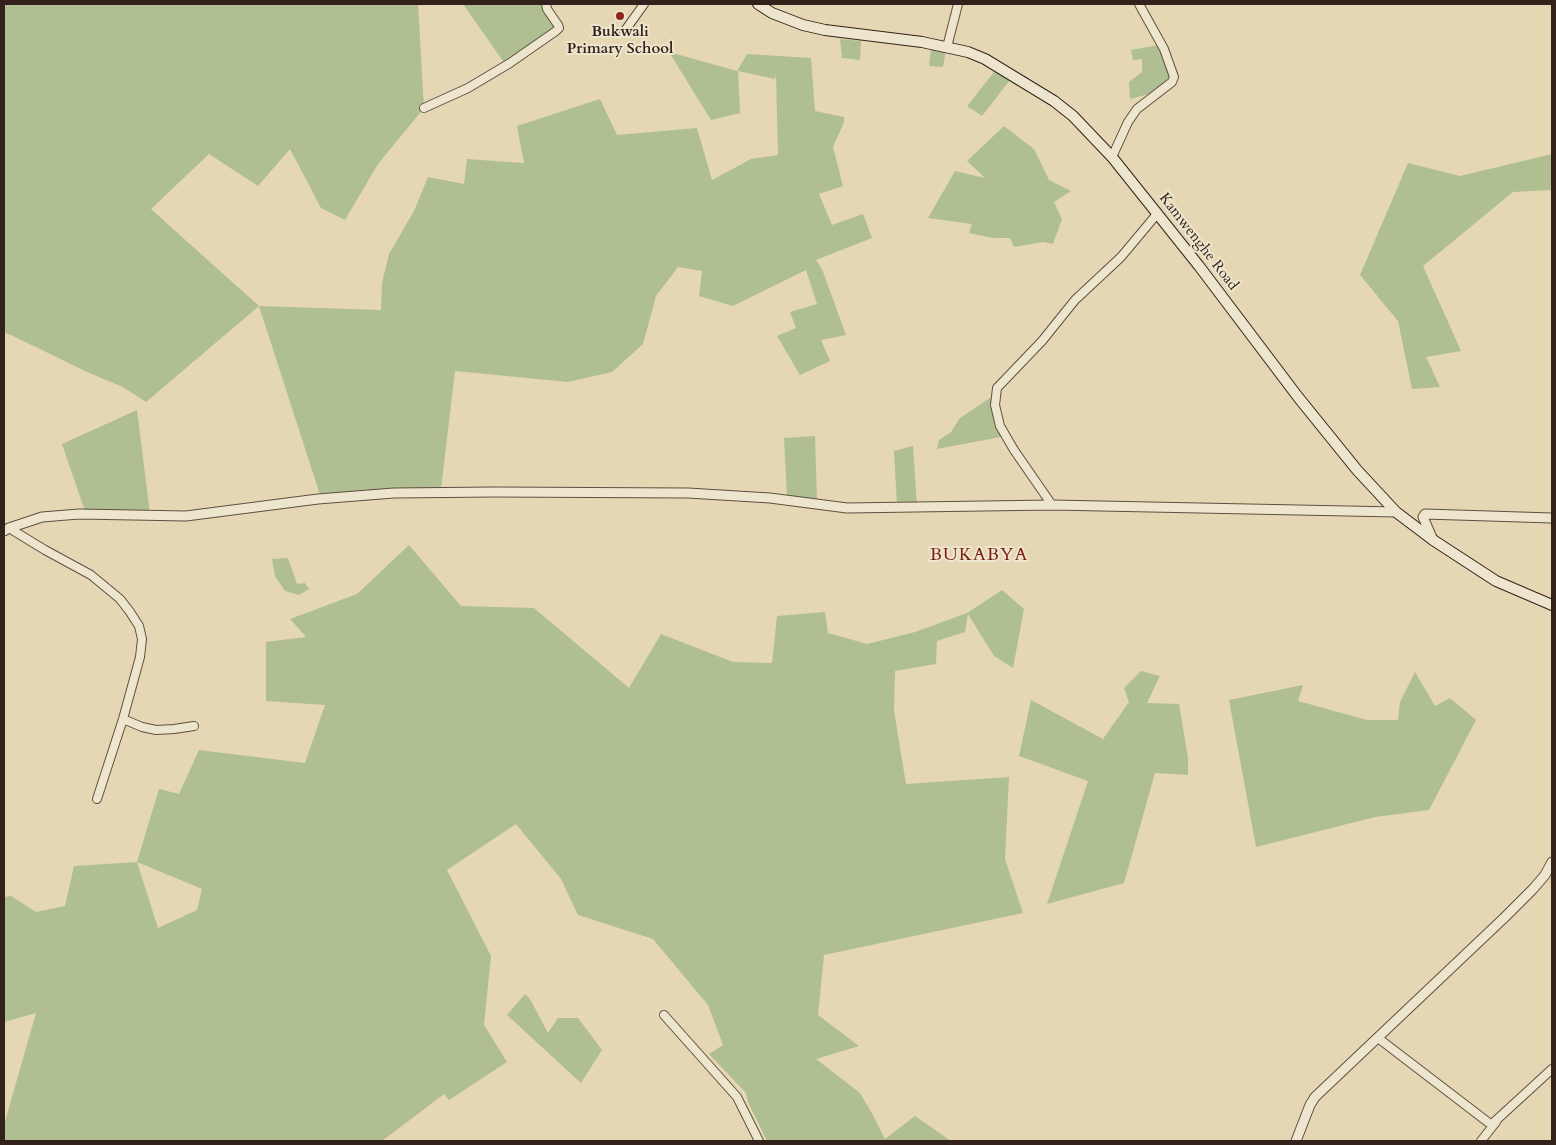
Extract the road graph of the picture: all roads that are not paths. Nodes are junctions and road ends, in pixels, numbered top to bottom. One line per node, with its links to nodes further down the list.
1 (546, 4): 8 (street)
2 (644, 4): 6 (street)
3 (758, 4): 7 (main road, Kamwenghe Road)
4 (958, 4): 7 (street)
5 (1139, 4): 9 (street)
6 (624, 32)
7 (947, 47): 9 (main road, Kamwenghe Road)
8 (424, 108)
9 (1112, 156): 10 (main road, Kamwenghe Road)
10 (1156, 214): 11 (street); 12 (main road, Kamwenghe Road)
11 (1052, 505): 12 (street); 14 (street)
12 (1396, 512): 15 (main road, Kamwenghe Road)
13 (1552, 518): 15 (street)
14 (6, 529): 17 (street)
15 (1433, 540): 16 (main road, Kamwenghe Road)
16 (1552, 605)
17 (122, 719): 18 (street); 19 (street)
18 (194, 726)
19 (97, 799)
20 (1552, 862): 22 (street)
21 (664, 1015): 25 (street)
22 (1378, 1038): 24 (street); 26 (street)
23 (1552, 1070): 24 (street)
24 (1496, 1122): 27 (street)
25 (759, 1141)
26 (1296, 1141)
27 (1481, 1141)

